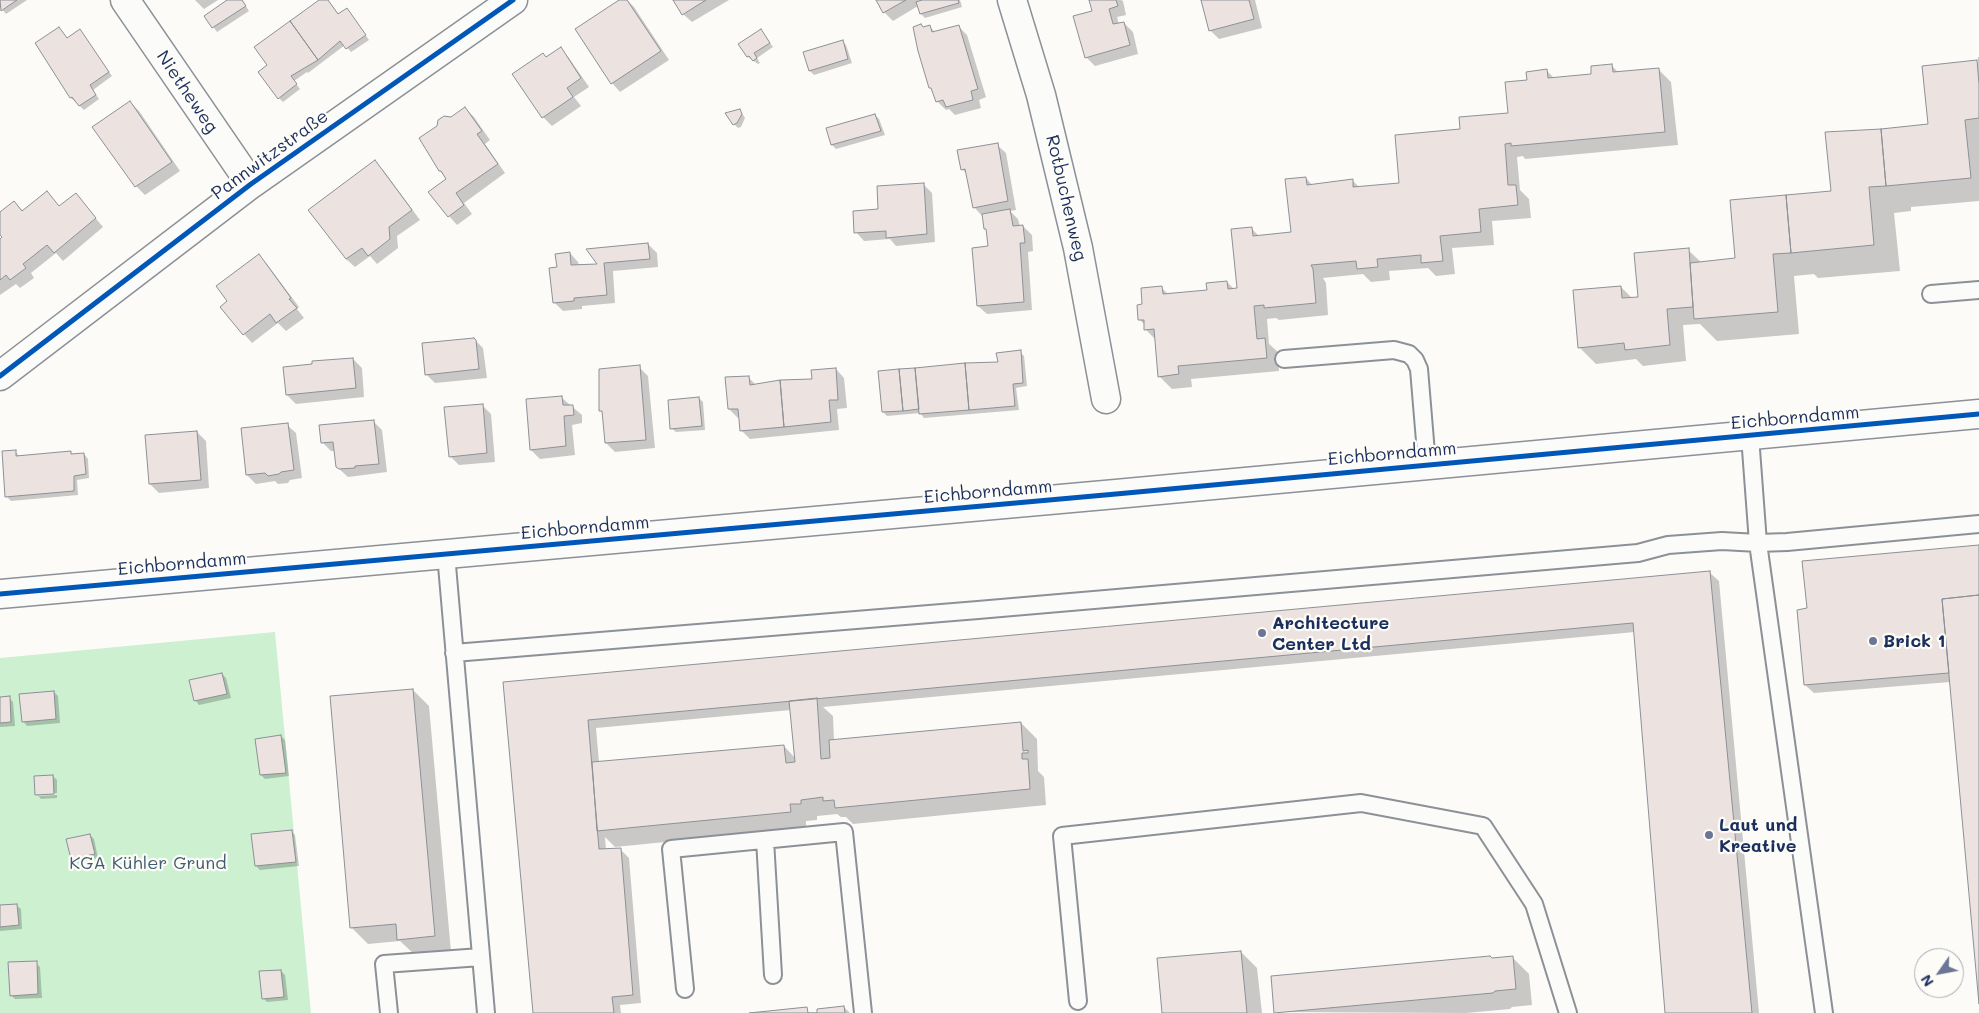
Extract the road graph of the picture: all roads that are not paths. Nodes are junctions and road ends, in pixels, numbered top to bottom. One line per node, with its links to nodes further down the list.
1 (125, 0): 4 (main road, Nietheweg)
2 (512, 0): 4 (main road, Pannwitzstraße)
3 (1012, 0): 9 (main road, Rotbuchenweg)
4 (250, 184): 8 (main road, Pannwitzstraße)
5 (1979, 290): 6 (lane)
6 (1931, 294)
7 (1284, 359): 12 (lane)
8 (0, 376)
9 (1106, 399)
10 (1979, 414): 11 (main road, Eichborndamm)
11 (1750, 436): 12 (main road, Eichborndamm); 14 (lane)
12 (1427, 465): 15 (main road, Eichborndamm)
13 (1979, 524): 14 (lane)
14 (1758, 543): 17 (lane); 27 (lane)
15 (446, 554): 16 (main road, Eichborndamm); 17 (lane)
16 (0, 594)
17 (454, 652): 19 (lane)
18 (765, 840): 20 (lane); 21 (lane); 25 (lane)
19 (481, 957): 23 (lane); 24 (lane)
20 (773, 975)
21 (685, 989)
22 (1078, 1001): 26 (lane)
23 (390, 1013)
24 (486, 1013)
25 (863, 1013)
26 (1568, 1013)
27 (1824, 1013)

